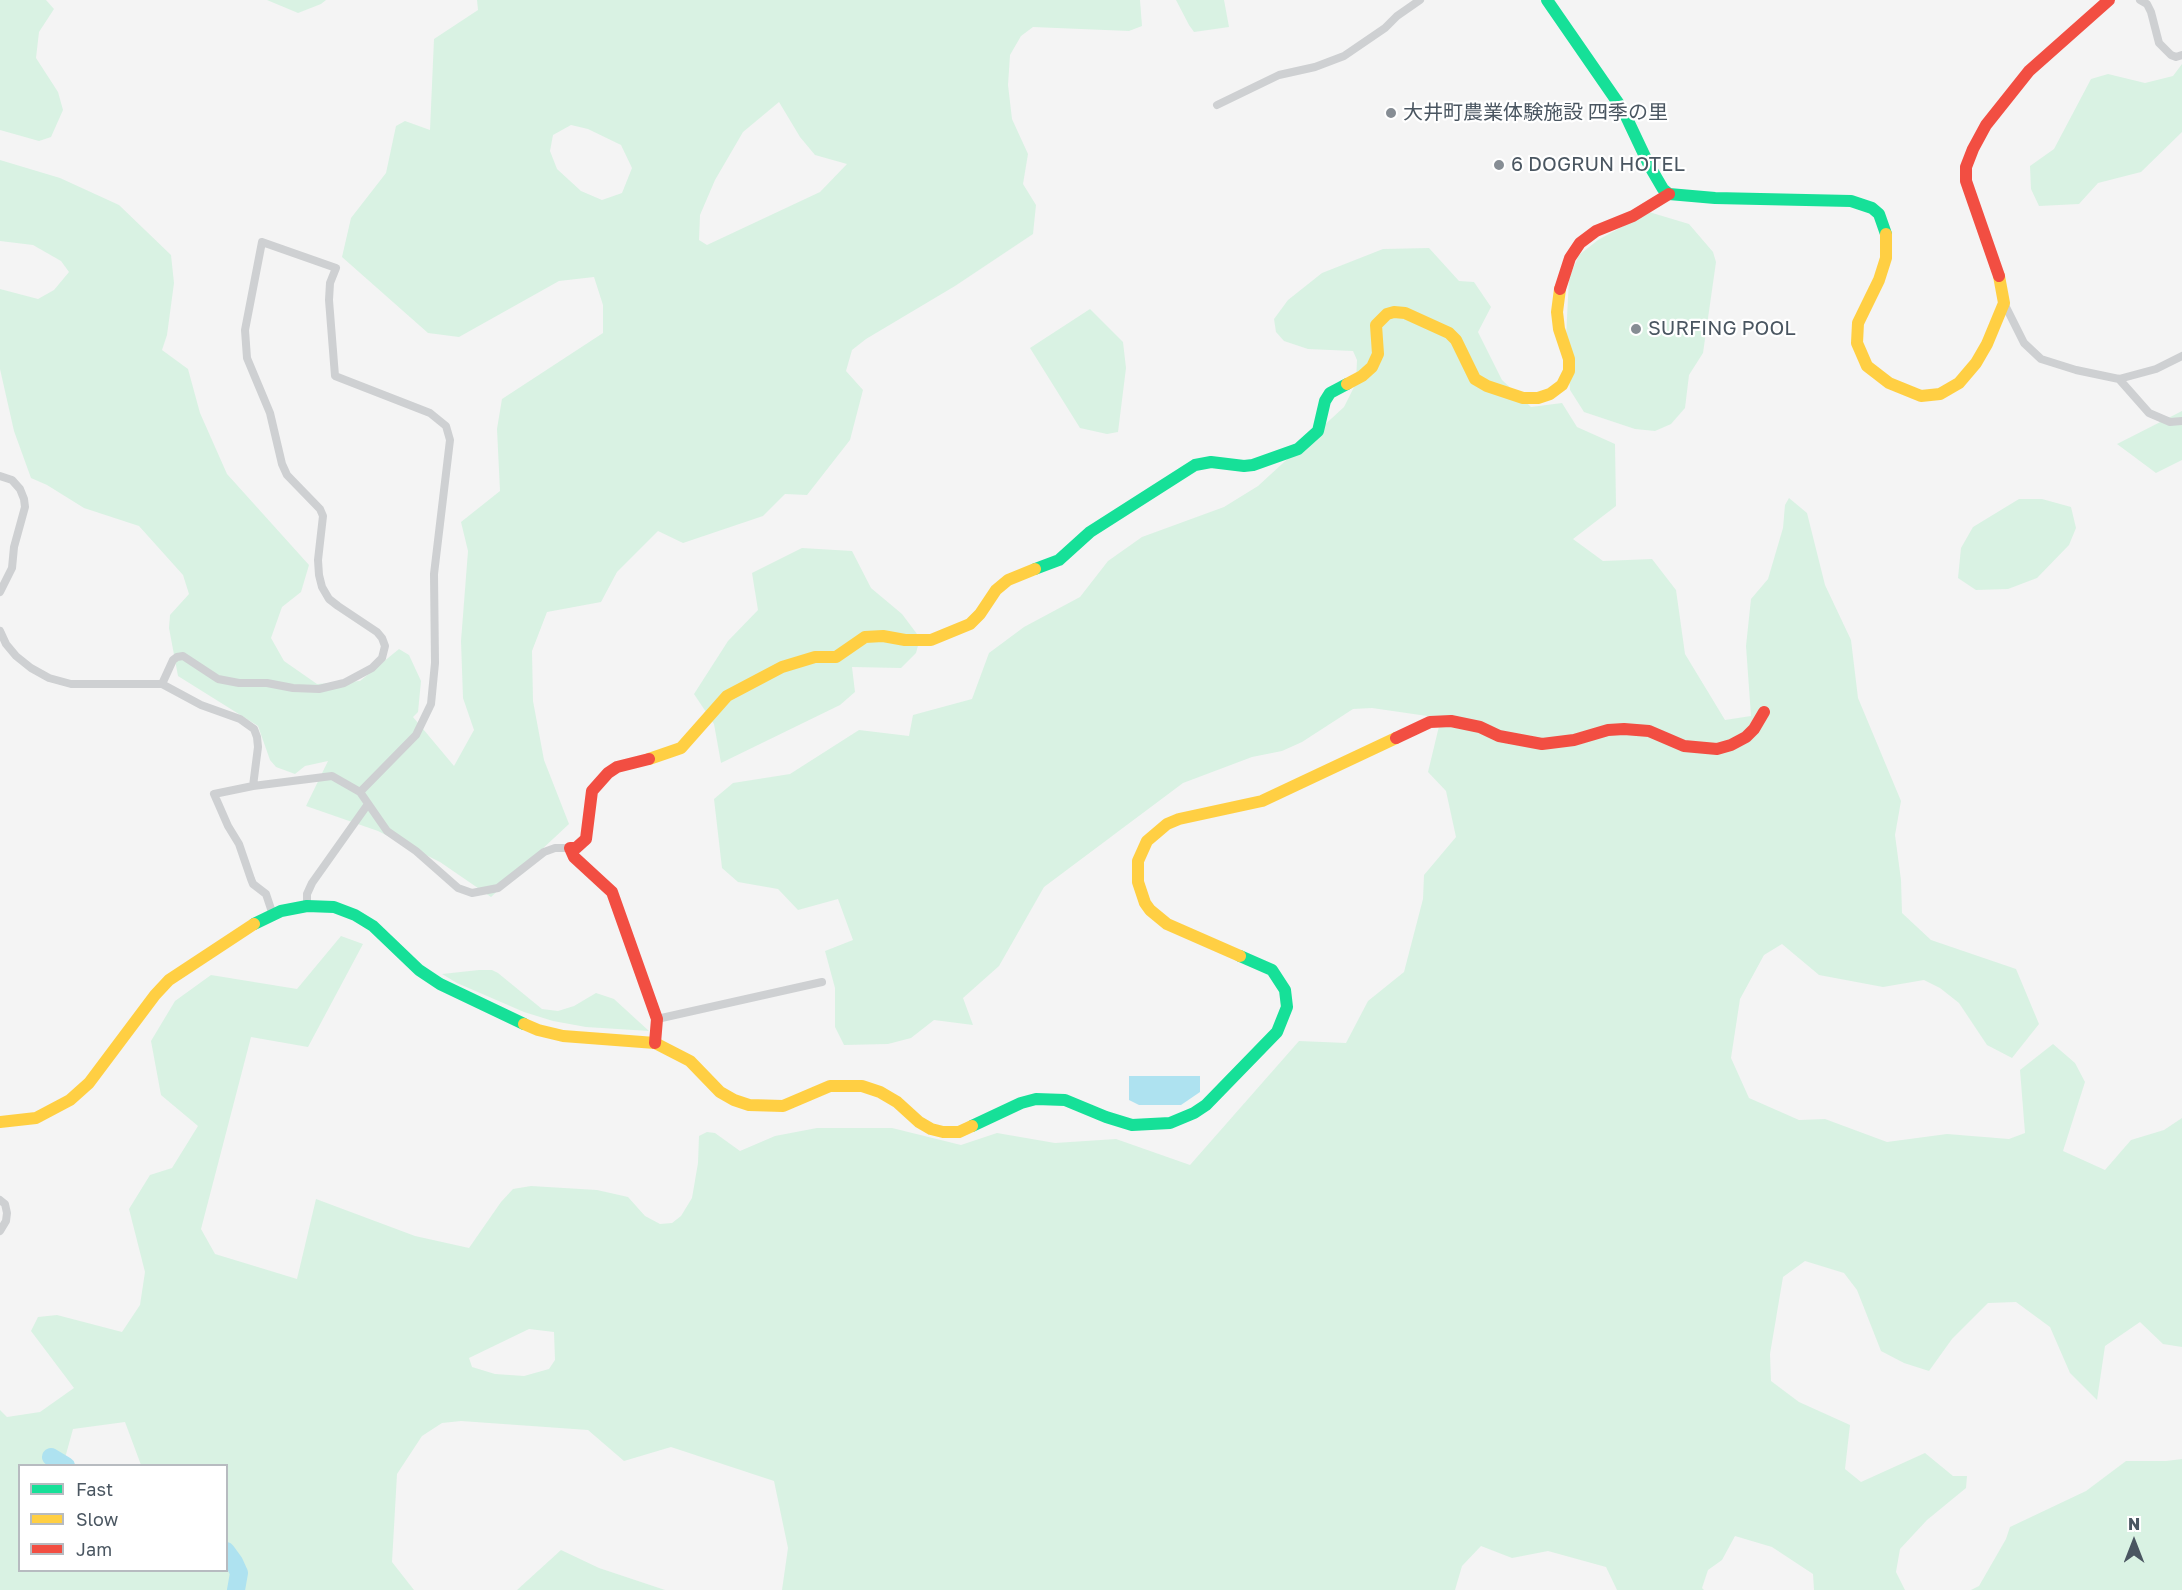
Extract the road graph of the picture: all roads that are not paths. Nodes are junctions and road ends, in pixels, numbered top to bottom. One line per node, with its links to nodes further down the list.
1 (1420, 0): 6 (street)
2 (1547, 0): 7 (street)
3 (2109, 0): 8 (street)
4 (2140, 0): 5 (street)
5 (2182, 55)
6 (1217, 105)
7 (1669, 194): 8 (street); 20 (street)
8 (2004, 303): 10 (street)
9 (2182, 356): 10 (street)
10 (2119, 379): 11 (street)
11 (2182, 421)
12 (0, 476): 13 (street)
13 (0, 592)
14 (0, 631): 15 (street)
15 (162, 684): 17 (street); 18 (street)
16 (1764, 712): 25 (street)
17 (253, 786): 18 (street); 22 (street)
18 (360, 792): 19 (street)
19 (368, 804): 20 (street); 21 (street)
20 (570, 848): 24 (street)
21 (307, 906): 22 (street); 25 (street)
22 (273, 915): 26 (street)
23 (822, 982): 24 (street)
24 (657, 1019): 25 (street)
25 (656, 1043)
26 (0, 1122)
27 (0, 1200): 28 (street)
28 (0, 1231)

